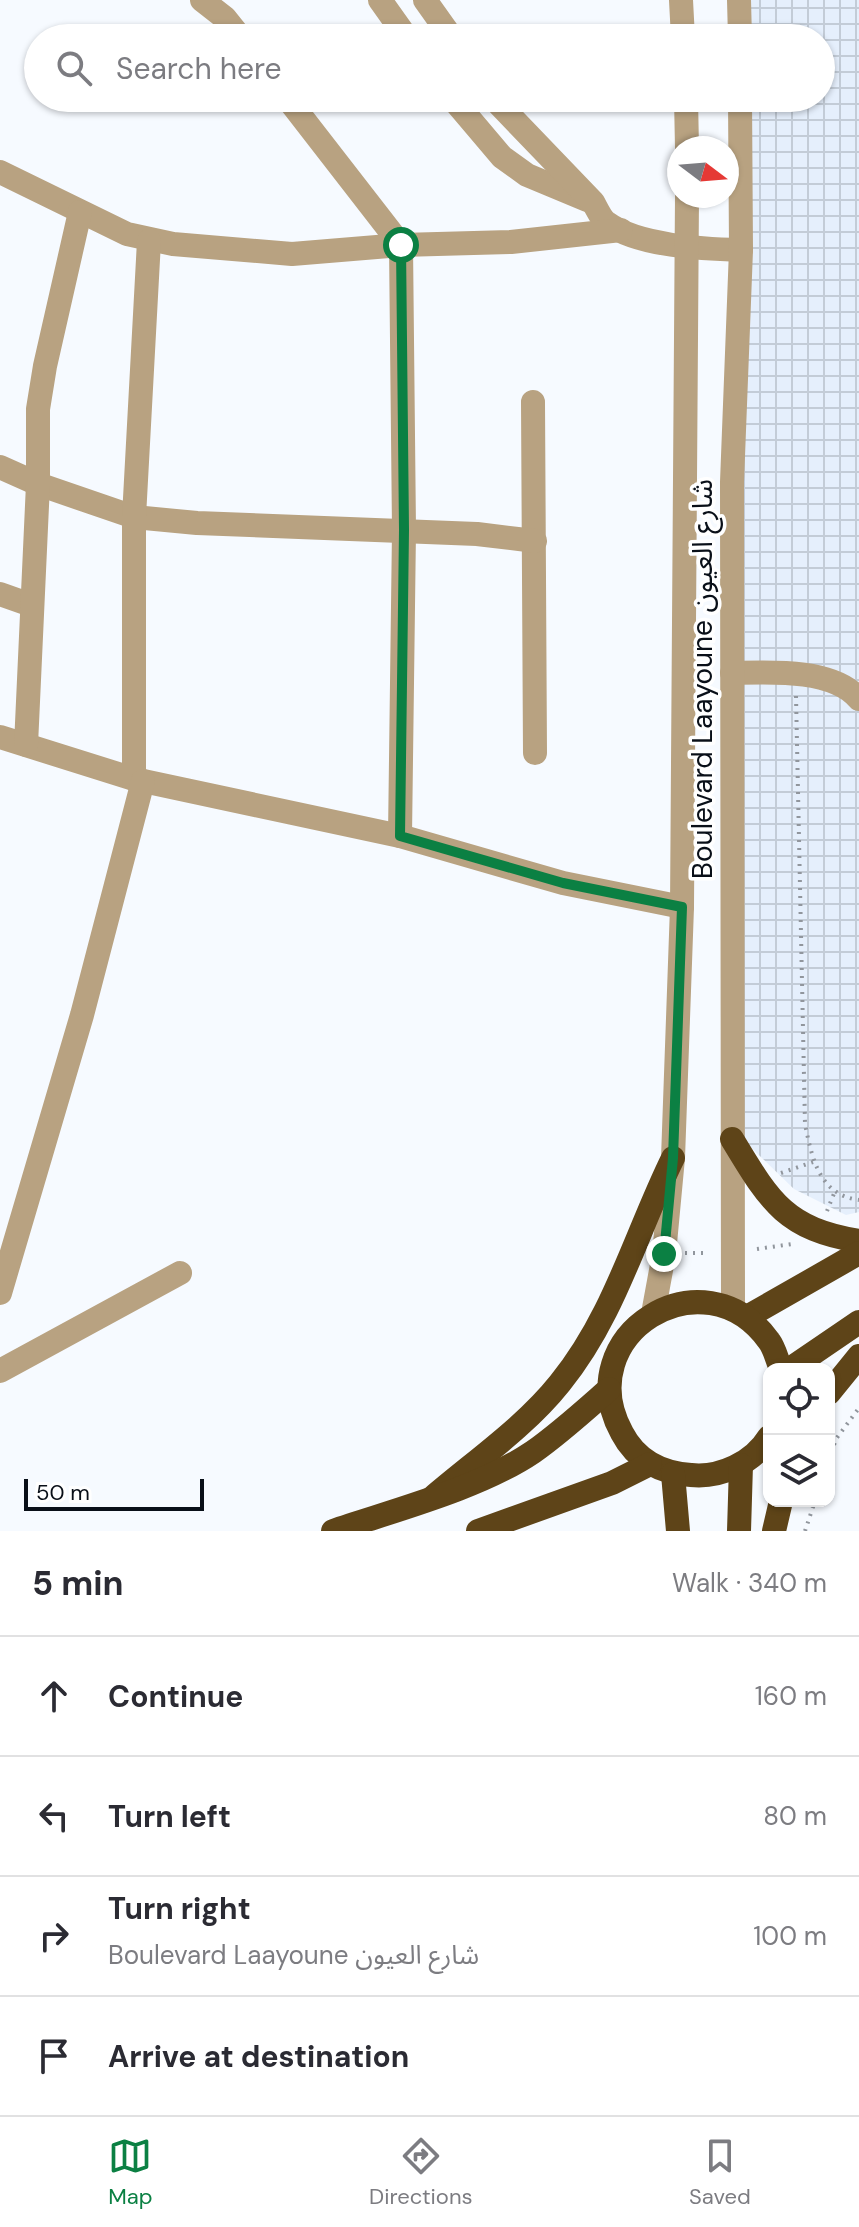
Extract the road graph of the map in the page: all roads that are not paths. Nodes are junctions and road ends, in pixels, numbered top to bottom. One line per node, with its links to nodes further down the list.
1 (380, 0): 7 (street)
2 (425, 0): 8 (street)
3 (681, 0): 9 (street)
4 (739, 0): 10 (street)
5 (206, 1): 6 (street)
6 (230, 24)
7 (397, 24)
8 (442, 24)
9 (682, 24)
10 (740, 24)
11 (298, 112): 23 (street)
12 (464, 112): 18 (street)
13 (506, 112): 18 (street)
14 (686, 112): 16 (street)
15 (740, 112): 25 (street, Boulevard Laayoune شارع العيون)
16 (687, 136)
17 (0, 172): 20 (street)
18 (593, 202): 21 (street)
19 (687, 208): 24 (street, Boulevard Laayoune شارع العيون)
20 (80, 212): 22 (street); 28 (street)
21 (621, 230): 23 (street); 24 (street)
22 (149, 241): 23 (street); 29 (street)
23 (401, 245): 30 (street)
24 (688, 248): 25 (street); 41 (street, Boulevard Laayoune شارع العيون)
25 (741, 250): 34 (street, Boulevard Laayoune شارع العيون)
26 (533, 402): 31 (street)
27 (0, 467): 28 (street)
28 (38, 484): 29 (street); 33 (street)
29 (134, 517): 30 (street); 39 (street)
30 (404, 530): 31 (street); 40 (street)
31 (535, 541): 38 (street)
32 (0, 594): 33 (street)
33 (31, 605): 37 (street)
34 (732, 673): 35 (street); 42 (street, Boulevard Laayoune شارع العيون)
35 (859, 699)
36 (0, 737): 37 (street)
37 (26, 745): 39 (street)
38 (535, 753)
39 (139, 780): 40 (street); 47 (street)
40 (400, 836): 41 (street)
41 (682, 907): 43 (street, Boulevard Laayoune شارع العيون)
42 (732, 1139): 44 (highway); 48 (street, Boulevard Laayoune شارع العيون)
43 (673, 1158): 49 (street, Boulevard Laayoune شارع العيون); 61 (highway)
44 (859, 1241)
45 (859, 1253): 48 (highway)
46 (180, 1273): 54 (street)
47 (0, 1293)
48 (740, 1313): 49 (highway); 52 (highway)
49 (653, 1314): 56 (highway)
50 (859, 1322): 53 (highway)
51 (859, 1356): 55 (highway)
52 (779, 1363)
53 (799, 1363)
54 (0, 1371)
55 (835, 1386)
56 (609, 1389): 58 (highway); 61 (highway)
57 (763, 1443): 59 (highway)
58 (650, 1464): 60 (highway); 64 (highway)
59 (741, 1465): 60 (highway); 66 (highway)
60 (673, 1474): 65 (highway)
61 (432, 1498): 63 (highway)
62 (780, 1507): 67 (highway)
63 (333, 1531)
64 (478, 1531)
65 (678, 1531)
66 (739, 1531)
67 (774, 1531)

